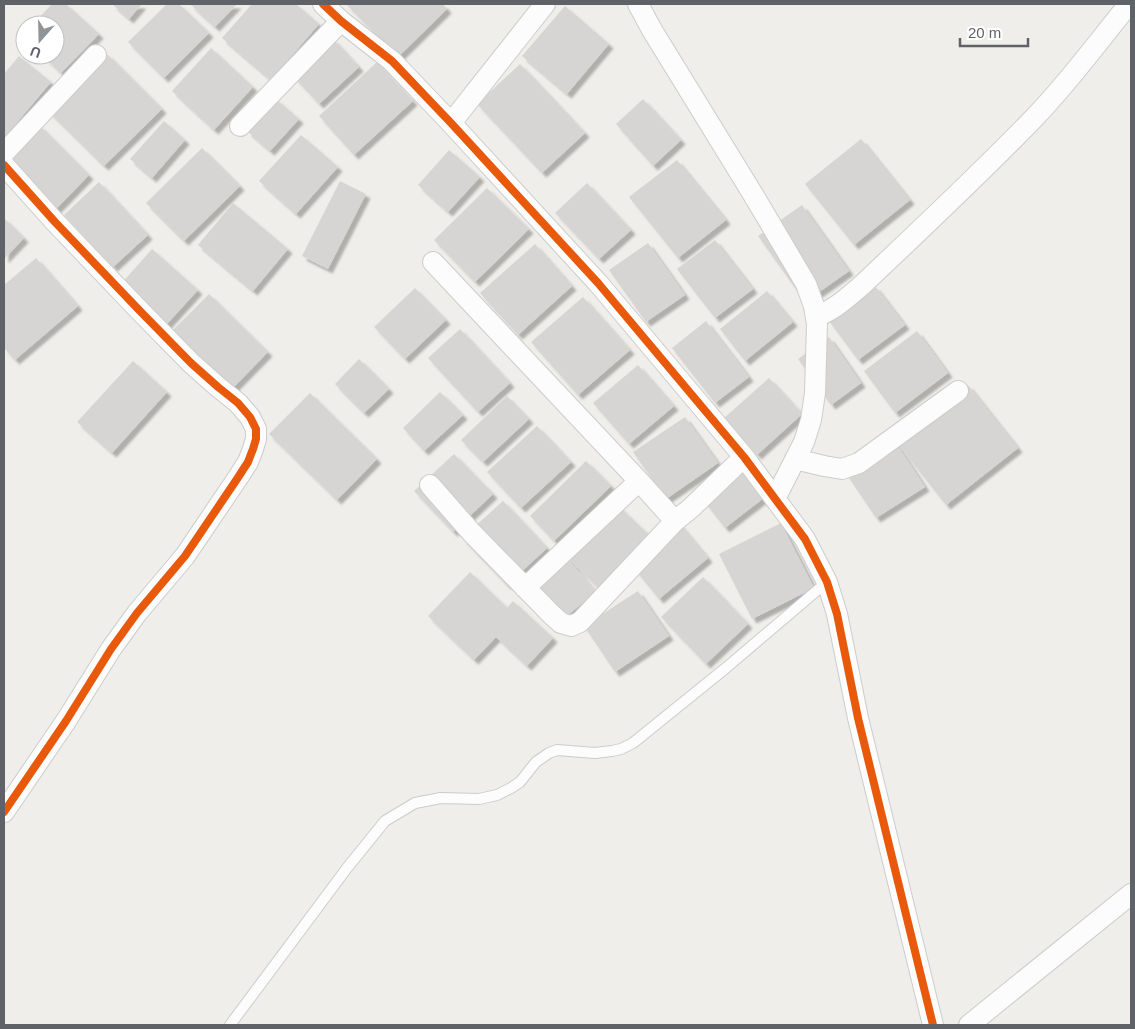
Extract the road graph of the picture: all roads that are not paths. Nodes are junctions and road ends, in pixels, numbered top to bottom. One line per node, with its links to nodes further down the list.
1 (323, 4): 5 (street)
2 (545, 4): 7 (street)
3 (638, 4): 12 (street)
4 (1129, 4): 12 (street)
5 (341, 21): 7 (street); 8 (street)
6 (96, 55): 9 (street)
7 (451, 123): 14 (street)
8 (240, 126)
9 (4, 153)
10 (4, 165): 22 (street)
11 (433, 262): 16 (street)
12 (816, 317): 15 (street)
13 (958, 391): 15 (street)
14 (744, 458): 18 (street); 19 (street)
15 (795, 459): 18 (street)
16 (639, 481): 19 (street); 21 (street)
17 (430, 485): 21 (street)
18 (775, 499): 20 (street)
19 (675, 521): 21 (street)
20 (827, 582): 24 (lane); 25 (street)
21 (525, 588)
22 (4, 812)
23 (1131, 894): 26 (street)
24 (230, 1025)
25 (933, 1025)
26 (969, 1025)

